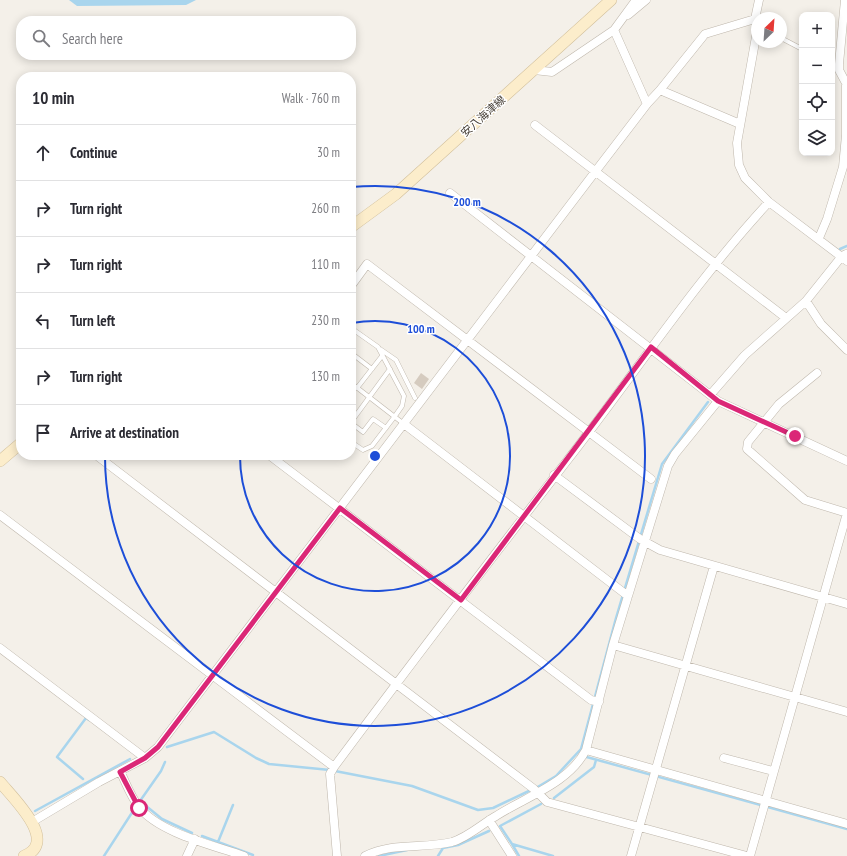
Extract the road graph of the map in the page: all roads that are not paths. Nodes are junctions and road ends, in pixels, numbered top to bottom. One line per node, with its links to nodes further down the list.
1 (611, 0): 15 (main road, 安八海津線)
2 (636, 0): 7 (street)
3 (646, 0): 7 (street)
4 (759, 0): 6 (street)
5 (845, 0): 9 (street)
6 (757, 12)
7 (619, 22): 10 (street)
8 (751, 22): 16 (street)
9 (845, 29): 14 (street)
10 (614, 30): 15 (street); 17 (street)
11 (787, 41): 13 (lane)
12 (754, 48): 18 (street)
13 (799, 48)
14 (836, 68): 20 (street)
15 (534, 70): 24 (main road, 安八海津線)
16 (660, 90): 17 (street); 18 (street)
17 (647, 104): 21 (street)
18 (740, 124): 23 (street)
19 (535, 125): 21 (street)
20 (846, 135): 25 (street)
21 (595, 172): 26 (street); 28 (street)
22 (450, 193): 26 (street)
23 (769, 202): 25 (street); 28 (street)
24 (356, 224)
25 (819, 238): 27 (street)
26 (531, 256): 33 (street); 35 (street)
27 (845, 257): 30 (street)
28 (716, 264): 31 (street); 35 (street)
29 (356, 279): 33 (street)
30 (806, 301): 31 (street); 36 (street)
31 (786, 318): 43 (street)
32 (356, 332): 34 (lane)
33 (467, 340): 50 (street); 53 (street)
34 (378, 347): 37 (lane); 45 (lane)
35 (651, 347): 43 (street); 53 (street)
36 (847, 350)
37 (382, 356): 39 (lane); 40 (lane)
38 (356, 357): 39 (lane)
39 (372, 369): 42 (lane)
40 (390, 369): 44 (lane); 48 (lane)
41 (817, 373): 49 (street)
42 (357, 388): 44 (lane)
43 (711, 394): 46 (street)
44 (369, 397): 47 (lane); 48 (lane)
45 (415, 398)
46 (718, 401): 49 (street); 66 (street)
47 (356, 416)
48 (395, 416): 50 (lane); 52 (lane)
49 (763, 422): 59 (street); 63 (street)
50 (404, 424): 62 (street); 65 (street)
51 (356, 427): 52 (lane)
52 (386, 428): 54 (lane)
53 (589, 431): 60 (street); 61 (street)
54 (356, 445)
55 (16, 447): 58 (main road)
56 (103, 460): 68 (street)
57 (276, 460): 62 (street)
58 (0, 461)
59 (847, 461)
60 (554, 475): 65 (street); 66 (street)
61 (651, 479)
62 (340, 508): 68 (street); 71 (street)
63 (847, 513): 70 (street)
64 (0, 515): 76 (street)
65 (522, 517): 69 (street); 71 (street)
66 (644, 542): 67 (street); 69 (street)
67 (714, 566): 70 (street); 75 (street)
68 (276, 592): 76 (street); 77 (street)
69 (628, 596): 73 (street)
70 (822, 597): 72 (street); 78 (street)
71 (461, 600): 77 (street); 79 (street)
72 (847, 604)
73 (613, 645): 75 (street); 79 (street)
74 (0, 648): 82 (street)
75 (684, 666): 78 (street); 85 (street)
76 (212, 676): 82 (street); 84 (street)
77 (396, 684): 84 (street); 89 (street)
78 (795, 697): 80 (street); 86 (street)
79 (599, 702): 81 (street)
80 (847, 712)
81 (586, 750): 85 (street); 89 (street)
82 (145, 758): 87 (street)
83 (724, 758): 86 (street)
84 (334, 767): 99 (street)
85 (655, 770): 90 (street); 94 (street)
86 (773, 771): 90 (street)
87 (120, 772): 92 (street); 95 (street)
88 (0, 782): 92 (main road)
89 (538, 794): 91 (street); 94 (street)
90 (764, 804): 93 (street); 103 (street)
91 (489, 820): 100 (street); 101 (street)
92 (32, 822): 96 (main road)
93 (847, 824)
94 (640, 826): 102 (street); 103 (street)
95 (195, 839): 97 (street); 98 (street)
96 (24, 856)
97 (187, 856)
98 (244, 856)
99 (337, 856)
100 (365, 856)
101 (512, 856)
102 (631, 856)
103 (749, 856)

